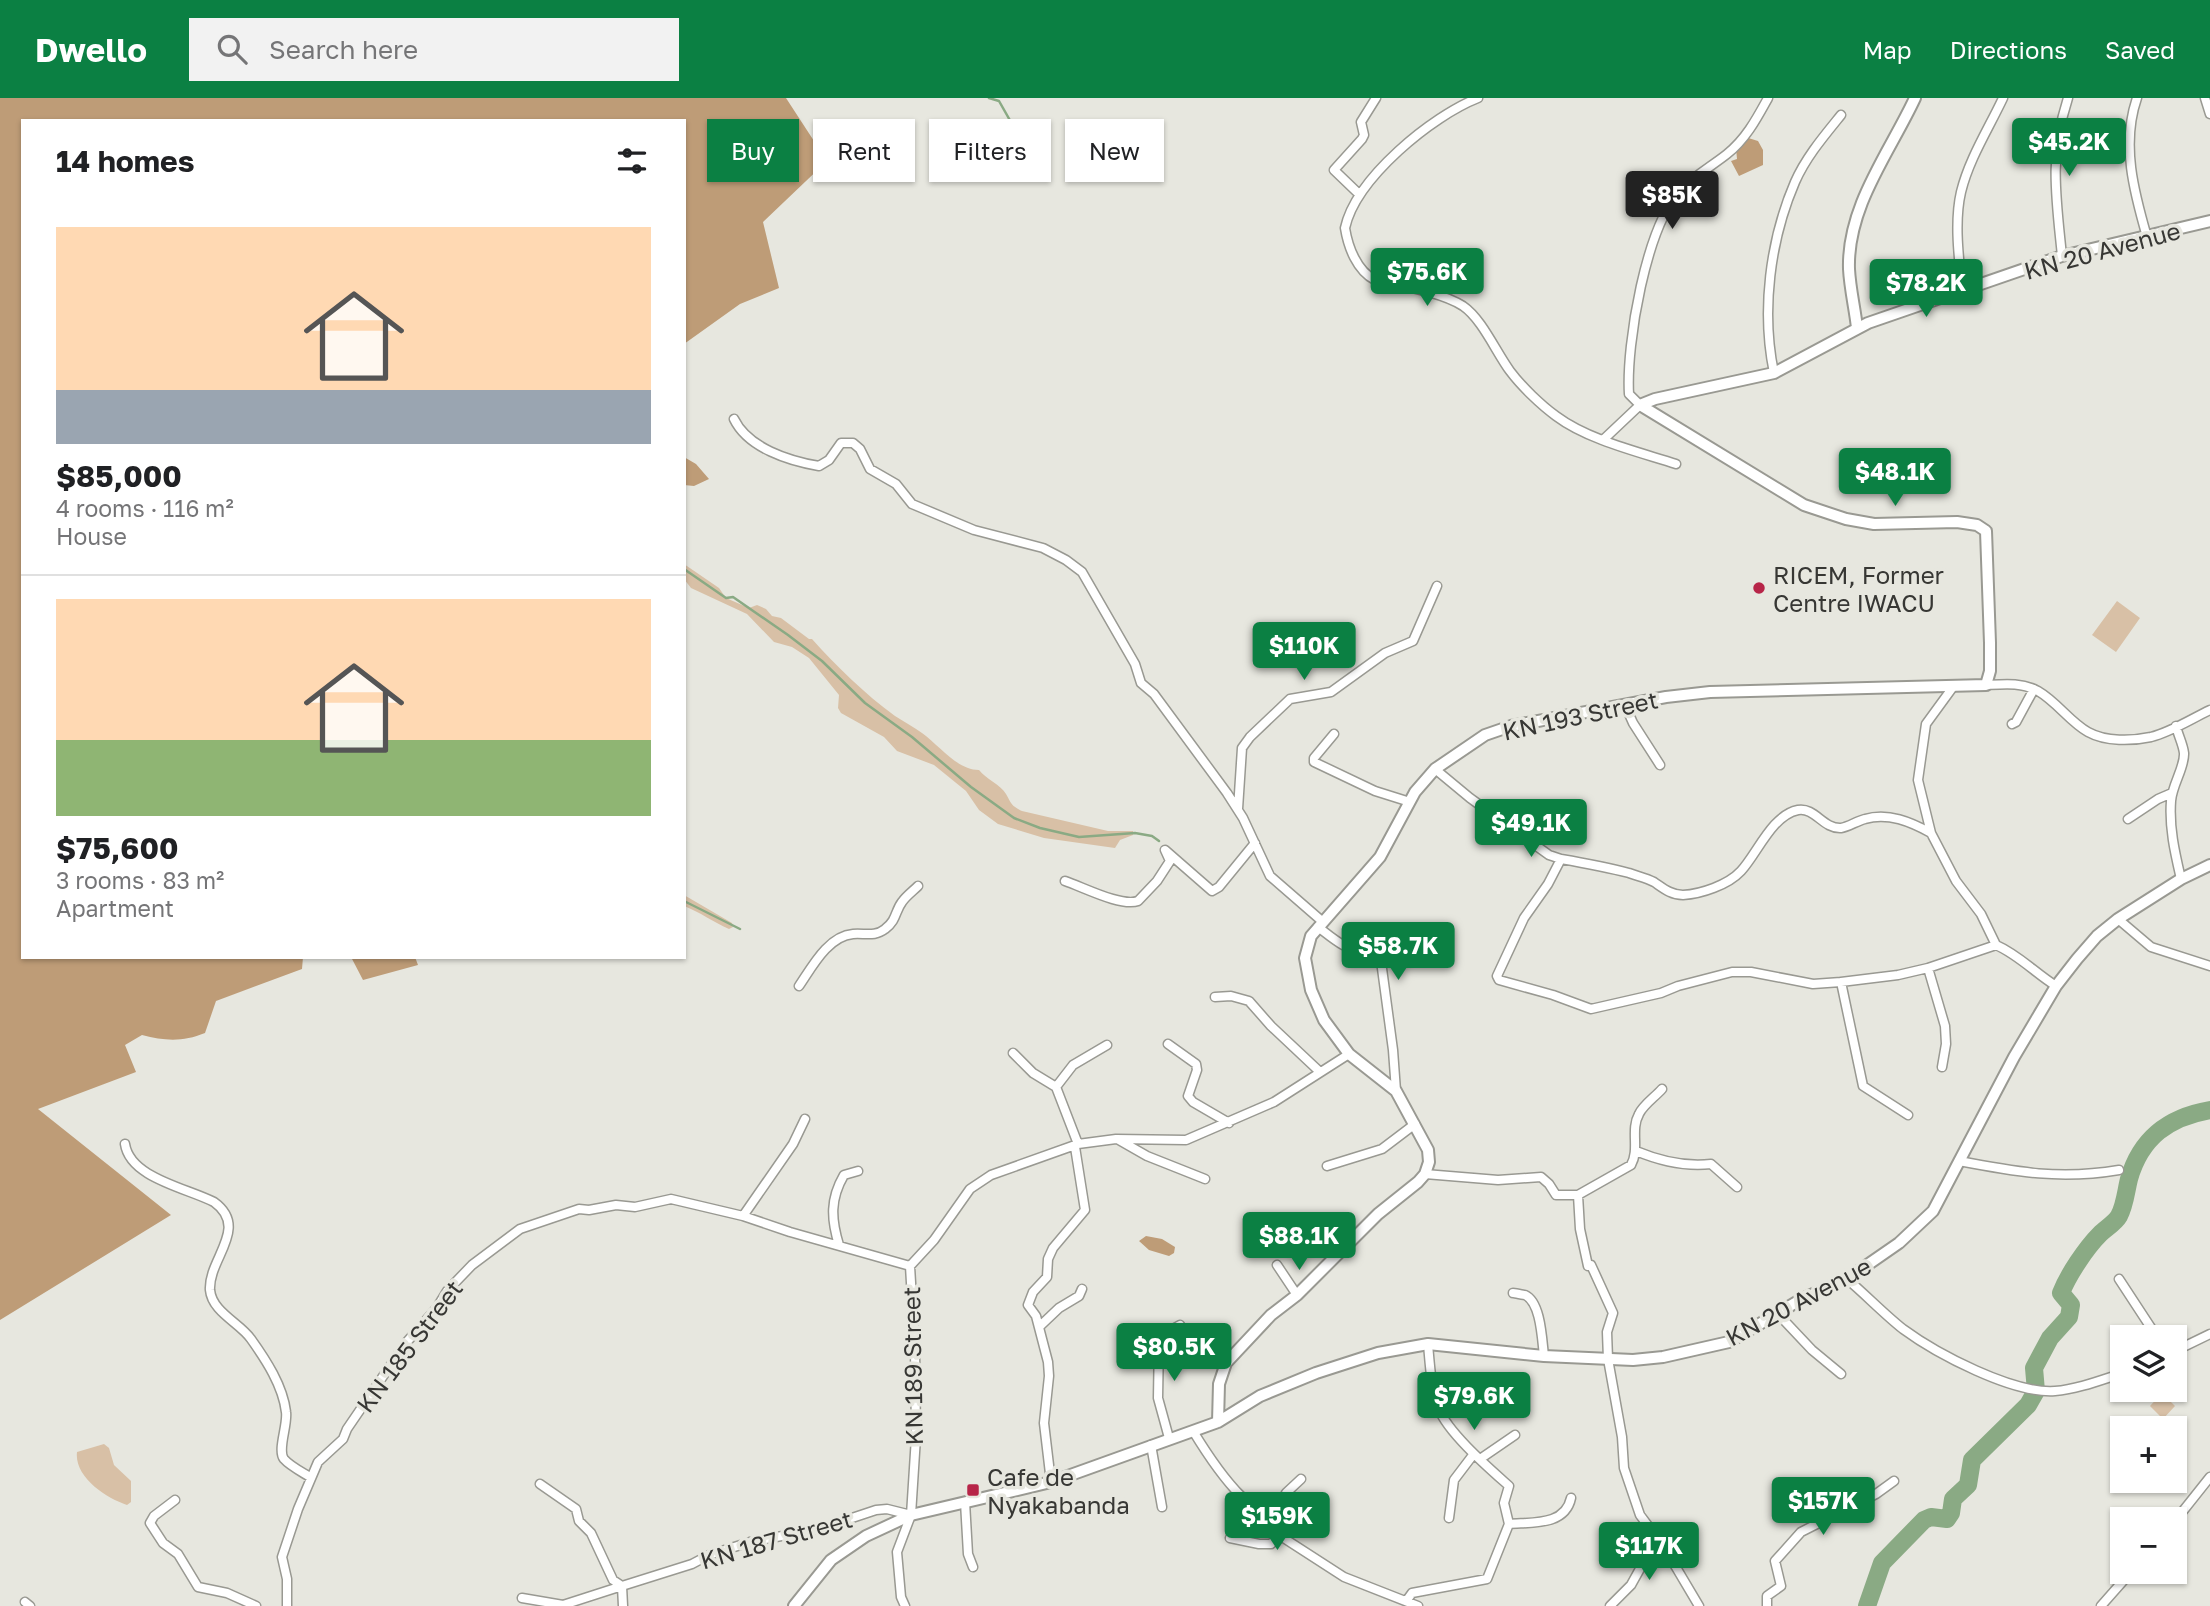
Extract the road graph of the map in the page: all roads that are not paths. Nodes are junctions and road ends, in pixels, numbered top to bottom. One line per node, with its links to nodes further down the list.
1 (1376, 98): 11 (street)
2 (1478, 98): 11 (street)
3 (1768, 98): 18 (street)
4 (1915, 98): 16 (street)
5 (2003, 98): 15 (street)
6 (2068, 98): 14 (street)
7 (2137, 98): 13 (street)
8 (2205, 98): 9 (street)
9 (2210, 114)
10 (1841, 115): 17 (street)
11 (1359, 194): 20 (street)
12 (2210, 221): 13 (street, KN 20 Avenue)
13 (2147, 237): 14 (street, KN 20 Avenue)
14 (2062, 256): 15 (street, KN 20 Avenue)
15 (1962, 289): 16 (street, KN 20 Avenue)
16 (1857, 328): 17 (street, KN 20 Avenue)
17 (1774, 373): 18 (street, KN 20 Avenue)
18 (1640, 405): 20 (street); 23 (street)
19 (734, 419): 35 (street)
20 (1604, 439): 21 (street)
21 (1676, 464)
22 (1437, 586): 35 (street)
23 (1986, 685): 24 (street, KN 193 Street); 25 (street)
24 (1953, 687): 26 (street, KN 193 Street); 37 (street)
25 (2034, 690): 28 (street); 29 (street)
26 (1625, 705): 31 (street); 32 (street, KN 193 Street)
27 (2210, 710): 29 (street)
28 (2012, 724)
29 (2176, 726): 33 (street)
30 (1334, 734): 34 (street)
31 (1660, 765)
32 (1435, 769): 34 (street, KN 193 Street); 39 (street)
33 (2172, 793): 36 (street); 41 (street)
34 (1410, 802): 45 (street, KN 193 Street)
35 (1238, 811): 38 (street)
36 (2128, 819)
37 (1931, 833): 39 (street); 46 (street)
38 (1255, 843): 42 (street); 45 (street)
39 (1561, 859): 49 (street)
40 (2210, 865): 41 (street, KN 20 Avenue)
41 (2181, 879): 44 (street, KN 20 Avenue)
42 (1065, 881)
43 (918, 886): 50 (street)
44 (2118, 919): 47 (street); 51 (street, KN 20 Avenue)
45 (1320, 924): 56 (street, KN 193 Street); 61 (street)
46 (1996, 945): 48 (street); 51 (street)
47 (2210, 966)
48 (1928, 968): 49 (street); 57 (street)
49 (1841, 982): 62 (street)
50 (799, 986)
51 (2056, 986): 70 (street, KN 20 Avenue)
52 (1215, 997): 58 (street)
53 (1168, 1044): 64 (street)
54 (1107, 1045): 59 (street)
55 (1013, 1053): 59 (street)
56 (1349, 1054): 58 (street, KN 189 Street); 61 (street, KN 193 Street)
57 (1942, 1067)
58 (1320, 1072): 64 (street, KN 189 Street)
59 (1055, 1087): 68 (street)
60 (1662, 1089): 69 (street)
61 (1396, 1091): 65 (street, KN 193 Street)
62 (1908, 1115)
63 (805, 1119): 78 (street)
64 (1229, 1123): 66 (street, KN 189 Street)
65 (1415, 1124): 71 (street); 74 (street, KN 193 Street)
66 (1116, 1139): 68 (street, KN 189 Street); 75 (street)
67 (125, 1144): 104 (street)
68 (1077, 1145): 81 (street, KN 189 Street); 90 (street)
69 (1636, 1151): 76 (street); 77 (street)
70 (1959, 1161): 72 (street); 82 (street, KN 20 Avenue)
71 (1327, 1166)
72 (2119, 1170)
73 (858, 1171): 79 (street)
74 (1425, 1174): 77 (street); 86 (street)
75 (1205, 1179)
76 (1737, 1187)
77 (1578, 1195): 95 (street)
78 (743, 1216): 79 (street, KN 185 Street); 104 (street, KN 185 Street)
79 (839, 1245): 81 (street, KN 185 Street)
80 (1277, 1265): 86 (street)
81 (910, 1266): 115 (street, KN 189 Street)
82 (1847, 1279): 87 (street, KN 20 Avenue); 97 (street)
83 (2119, 1279): 89 (street)
84 (1082, 1289): 90 (street)
85 (1513, 1293): 94 (street)
86 (1297, 1295): 98 (street)
87 (1778, 1314): 95 (street, KN 20 Avenue); 96 (street)
88 (1180, 1325): 101 (street)
89 (2149, 1325)
90 (1039, 1326): 108 (street)
91 (2210, 1334): 93 (street)
92 (1428, 1345): 94 (street, KN 20 Avenue); 98 (street, KN 20 Avenue); 103 (street)
93 (2187, 1345)
94 (1544, 1356): 95 (street, KN 20 Avenue)
95 (1608, 1359): 121 (street)
96 (1841, 1374)
97 (2110, 1377)
98 (1218, 1422): 99 (street, KN 20 Avenue)
99 (1193, 1431): 101 (street, KN 20 Avenue); 117 (street)
100 (1515, 1435): 103 (street)
101 (1169, 1438): 102 (street, KN 20 Avenue)
102 (1151, 1445): 108 (street, KN 20 Avenue); 113 (street)
103 (1477, 1457): 116 (street); 118 (street)
104 (310, 1477): 128 (street, KN 185 Street)
105 (2210, 1477): 114 (street)
106 (1301, 1479): 117 (street)
107 (1894, 1481): 135 (street)
108 (1051, 1482): 112 (street, KN 20 Avenue)
109 (540, 1484): 124 (street)
110 (1571, 1498): 118 (street)
111 (175, 1500): 127 (street)
112 (965, 1502): 115 (street, KN 20 Avenue); 122 (street)
113 (1162, 1507)
114 (2186, 1507)
115 (911, 1515): 124 (street, KN 187 Street); 130 (street, KN 20 Avenue); 131 (street, KN 189 Street)
116 (1448, 1518)
117 (1273, 1524): 119 (street)
118 (1509, 1524): 126 (street)
119 (1279, 1535): 120 (street); 126 (street)
120 (1230, 1538)
121 (1657, 1538): 133 (street); 134 (street)
122 (973, 1567)
123 (2120, 1584): 136 (street)
124 (622, 1586): 125 (street, KN 187 Street); 129 (street)
125 (522, 1598)
126 (1407, 1601): 132 (street)
127 (256, 1606)
128 (287, 1606)
129 (623, 1606)
130 (794, 1606)
131 (905, 1606)
132 (1418, 1606)
133 (1610, 1606)
134 (1699, 1606)
135 (1767, 1606)
136 (2101, 1606)

